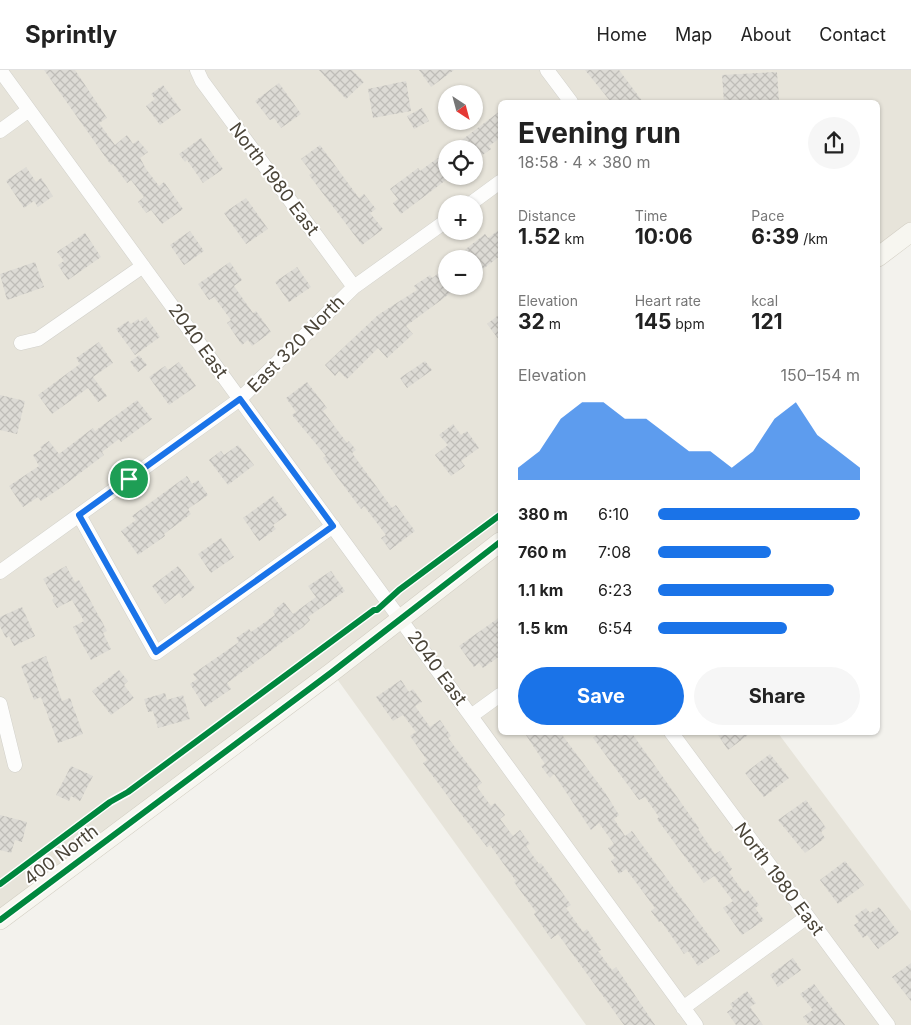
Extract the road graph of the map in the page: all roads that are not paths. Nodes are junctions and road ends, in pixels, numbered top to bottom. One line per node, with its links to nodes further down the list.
1 (0, 70): 5 (street, 2040 East)
2 (197, 70): 13 (street, North 1980 East)
3 (547, 70): 4 (street)
4 (570, 100)
5 (29, 110): 6 (street); 12 (street, 2040 East)
6 (0, 132)
7 (498, 183): 8 (street)
8 (482, 195)
9 (438, 227): 13 (street, East 320 North)
10 (911, 232): 11 (main road)
11 (880, 255)
12 (143, 266): 14 (street); 15 (street, 2040 East)
13 (354, 286): 15 (street, East 320 North)
14 (21, 343)
15 (240, 399): 16 (street, East 320 North); 17 (street, 2040 East)
16 (79, 515): 17 (street); 19 (street, East 320 North)
17 (333, 526): 20 (street, 2040 East)
18 (498, 544): 20 (main road, 400 North)
19 (0, 572)
20 (400, 618): 23 (street, 2040 East); 27 (main road, 400 North)
21 (498, 696): 23 (street)
22 (0, 704): 25 (street)
23 (471, 716): 28 (street, 2040 East)
24 (673, 735): 26 (street, North 1980 East)
25 (15, 765)
26 (807, 917): 28 (street); 30 (street, North 1980 East)
27 (0, 920)
28 (683, 1008): 29 (street, 2040 East)
29 (696, 1025)
30 (888, 1025)

